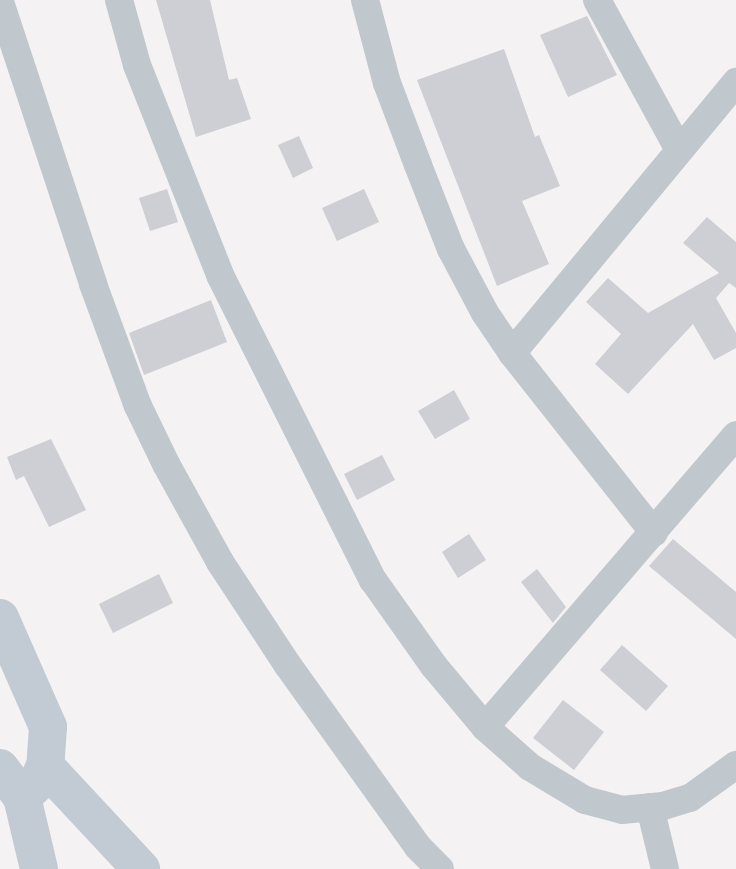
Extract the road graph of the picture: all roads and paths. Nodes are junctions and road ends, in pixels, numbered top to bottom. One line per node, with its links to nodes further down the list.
1 (119, 0): 12 (street)
2 (365, 0): 7 (street)
3 (597, 0): 6 (street)
4 (0, 2): 19 (street)
5 (736, 82): 6 (street)
6 (678, 148): 7 (street)
7 (512, 354): 9 (street)
8 (736, 435): 9 (street)
9 (654, 533): 12 (street)
10 (0, 618): 11 (main road)
11 (9, 660): 14 (main road)
12 (485, 727): 16 (street)
13 (736, 765): 16 (street)
14 (45, 766): 15 (main road); 18 (main road)
15 (11, 783): 17 (main road)
16 (650, 807): 20 (street)
17 (39, 869)
18 (141, 869)
19 (440, 869)
20 (665, 869)

